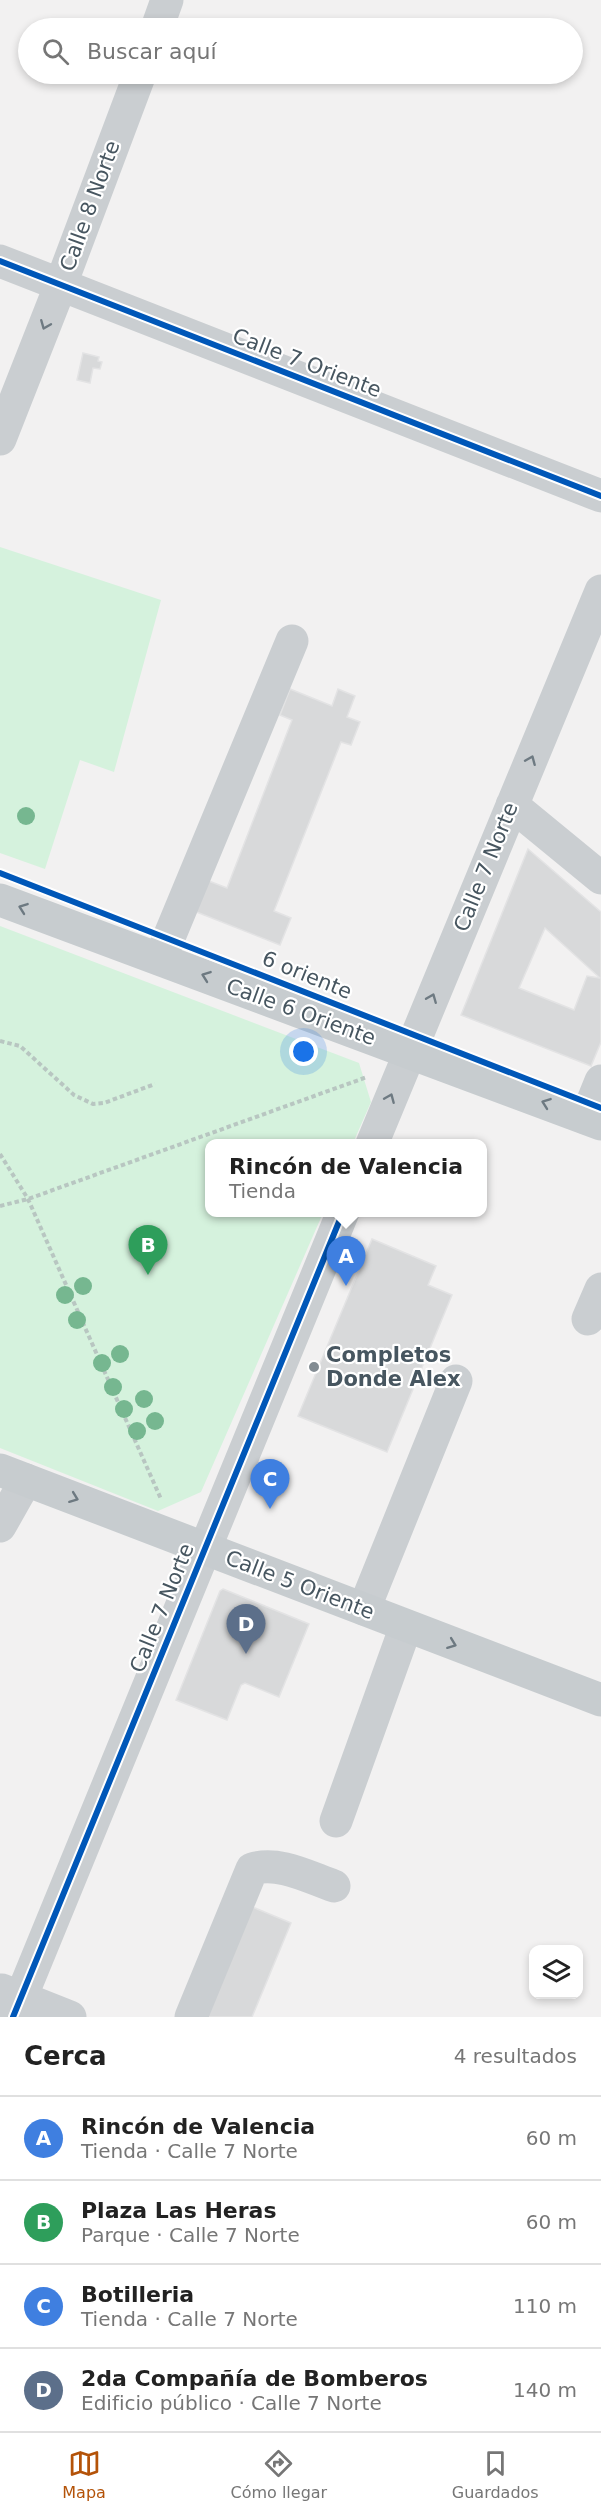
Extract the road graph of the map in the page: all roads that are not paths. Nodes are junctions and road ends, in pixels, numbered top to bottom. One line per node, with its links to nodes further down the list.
1 (167, 0): 2 (street)
2 (160, 18)
3 (136, 84): 5 (street, Calle 8 Norte)
4 (0, 261): 5 (street, Calle 7 Oriente)
5 (61, 284): 6 (street, Calle 8 Norte, one-way to 6); 7 (street, Calle 7 Oriente)
6 (0, 439)
7 (601, 496)
8 (601, 591): 10 (street, Calle 7 Norte, one-way to 8)
9 (292, 641): 13 (street)
10 (512, 805): 11 (street); 14 (street, Calle 7 Norte, one-way to 10)
11 (601, 878)
12 (0, 900): 13 (main road, Calle 6 Oriente, one-way to 12)
13 (160, 959): 14 (main road, Calle 6 Oriente, one-way to 13)
14 (407, 1058): 16 (main road, Calle 6 Oriente, one-way to 14); 17 (street, Calle 7 Norte, one-way to 14)
15 (601, 1081): 16 (street)
16 (593, 1121)
17 (374, 1139)
18 (341, 1217): 24 (street, Calle 7 Norte)
19 (601, 1289): 20 (street)
20 (588, 1319)
21 (456, 1381): 25 (street)
22 (13, 1475): 23 (street); 24 (main road, Calle 5 Oriente, one-way to 24)
23 (0, 1526)
24 (191, 1543): 25 (main road, Calle 5 Oriente); 30 (street, Calle 7 Norte)
25 (364, 1609): 26 (main road, Calle 5 Oriente)
26 (406, 1626): 27 (main road, Calle 5 Oriente, one-way to 27); 28 (street)
27 (601, 1700)
28 (336, 1821)
29 (334, 1886): 32 (street)
30 (11, 2001): 31 (street)
31 (70, 2017)
32 (191, 2017)

